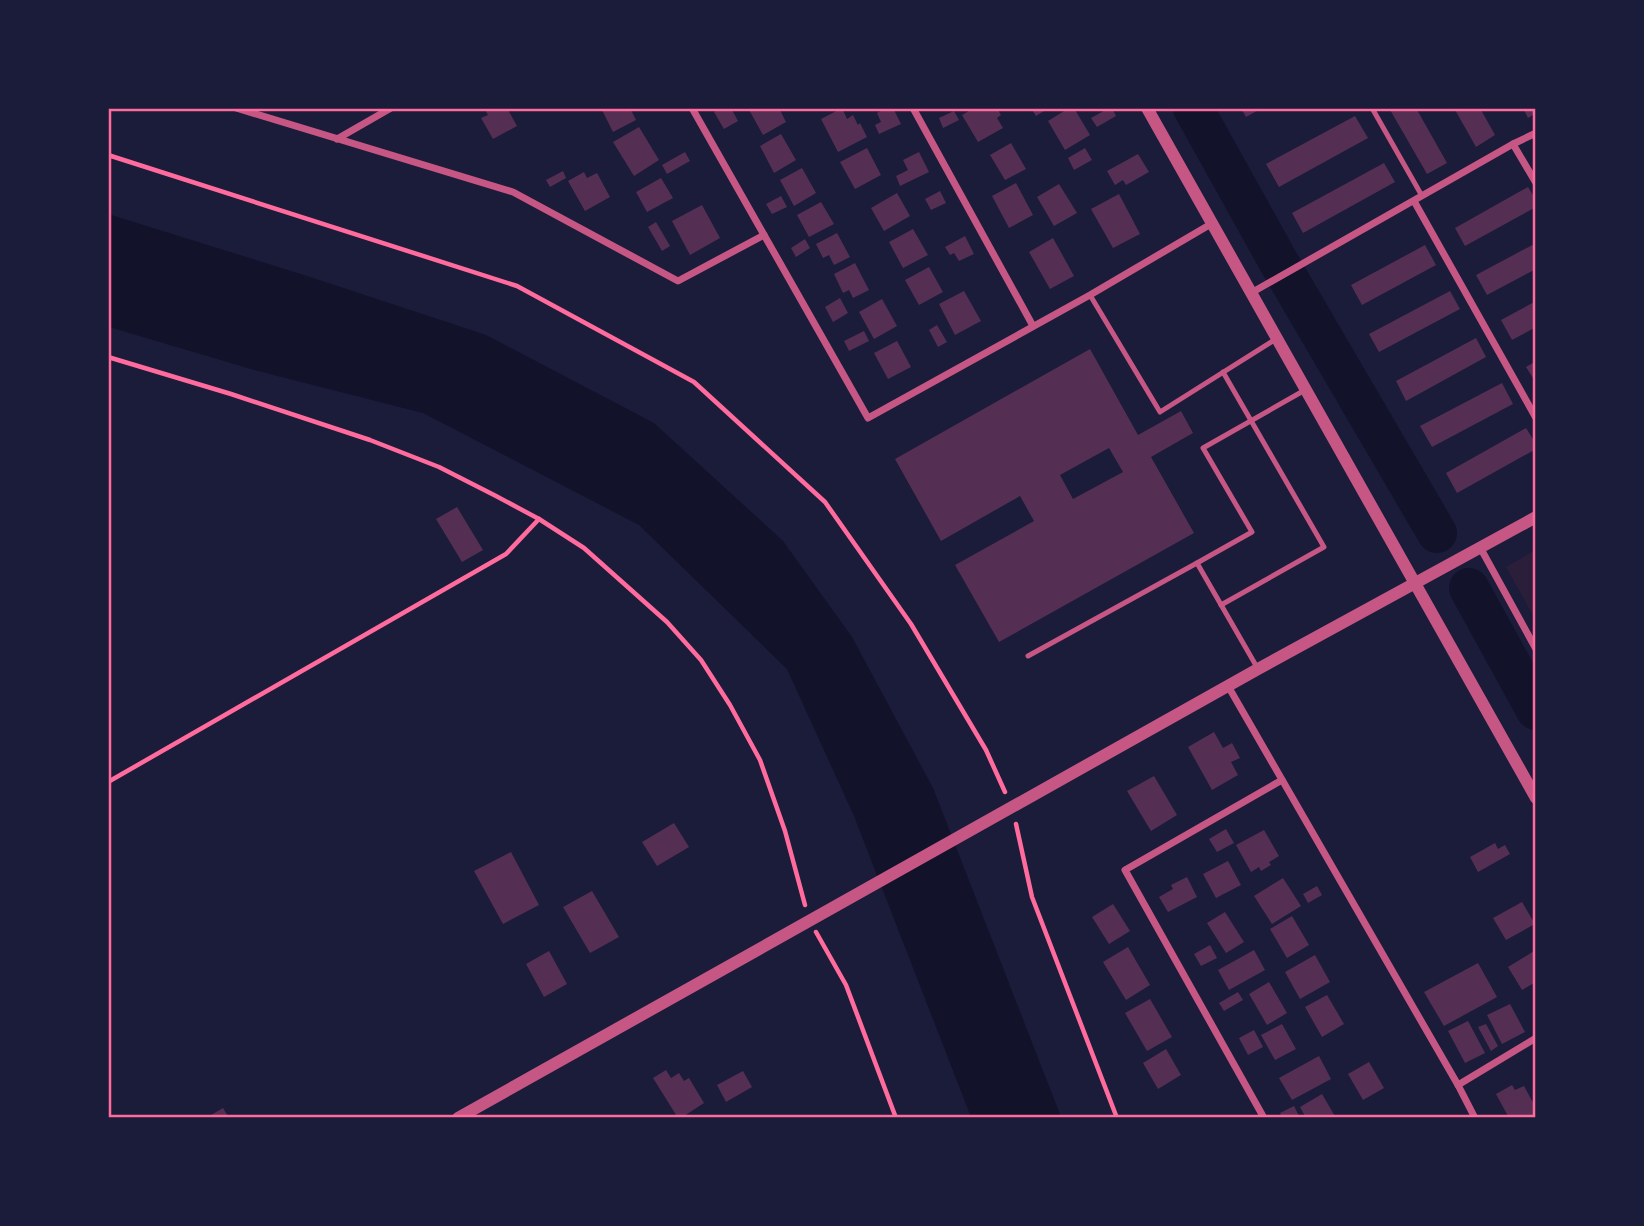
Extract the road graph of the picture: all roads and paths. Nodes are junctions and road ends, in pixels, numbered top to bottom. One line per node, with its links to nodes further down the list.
1 (236, 108): 8 (street)
2 (391, 108): 8 (street)
3 (692, 108): 15 (street)
4 (912, 108): 18 (street)
5 (1147, 108): 14 (street)
6 (1372, 108): 12 (lane)
7 (1535, 133): 9 (street)
8 (337, 139): 15 (street)
9 (1513, 144): 11 (street); 12 (street)
10 (108, 155): 38 (path)
11 (1535, 183)
12 (1422, 196): 13 (street)
13 (1414, 201): 16 (street); 23 (street)
14 (1211, 224): 16 (street); 17 (street)
15 (764, 235): 18 (street)
16 (1250, 293): 19 (street)
17 (1090, 295): 18 (street); 21 (lane)
18 (1034, 326)
19 (1276, 339): 21 (lane); 22 (street)
20 (108, 358): 26 (path)
21 (1223, 372): 24 (lane)
22 (1305, 390): 24 (lane); 29 (street)
23 (1535, 418)
24 (1251, 421): 28 (lane); 30 (lane)
25 (1535, 517): 27 (street)
26 (539, 519): 36 (path); 39 (path)
27 (1481, 548): 29 (street); 31 (street)
28 (1197, 563): 30 (lane); 32 (lane)
29 (1416, 583): 33 (street); 37 (street)
30 (1221, 606): 33 (lane)
31 (1535, 649)
32 (1028, 656)
33 (1258, 669): 34 (street)
34 (1228, 686): 35 (street); 38 (street)
35 (1282, 780): 41 (street); 45 (street)
36 (108, 782)
37 (1535, 798)
38 (1008, 809): 39 (street); 44 (path)
39 (813, 918): 42 (street); 43 (path)
40 (1535, 1038): 41 (street)
41 (1458, 1085): 46 (street)
42 (458, 1118)
43 (896, 1118)
44 (1117, 1118)
45 (1264, 1118)
46 (1475, 1118)

